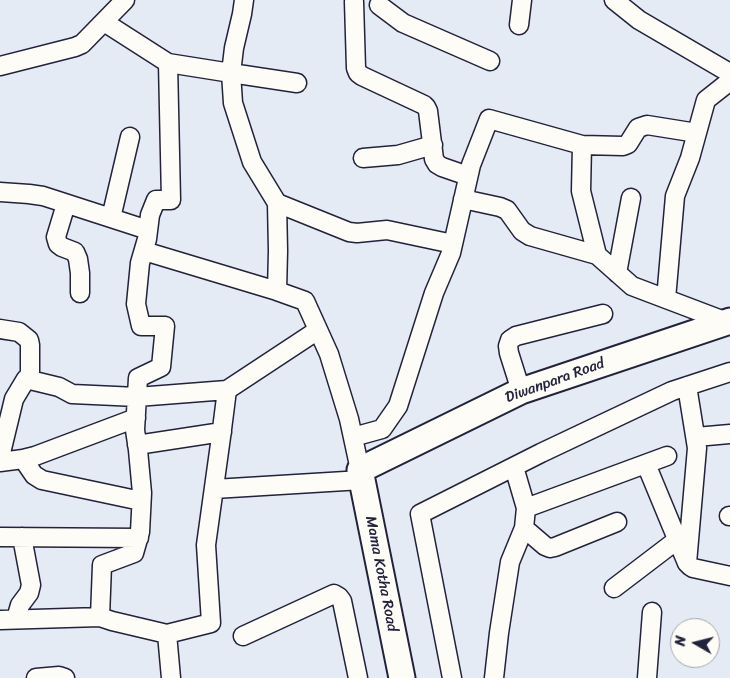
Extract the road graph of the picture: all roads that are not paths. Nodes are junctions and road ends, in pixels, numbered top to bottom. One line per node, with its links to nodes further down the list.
1 (125, 0): 7 (street)
2 (244, 0): 12 (street)
3 (522, 0): 8 (street)
4 (614, 0): 13 (street)
5 (349, 1): 6 (street); 17 (street)
6 (382, 3): 9 (street)
7 (104, 22): 10 (street); 11 (street)
8 (519, 25)
9 (490, 61)
10 (168, 63): 12 (street); 27 (street)
11 (0, 66)
12 (231, 73): 14 (street); 24 (street)
13 (730, 79): 15 (street)
14 (297, 83)
15 (697, 133): 18 (street); 34 (street)
16 (130, 137): 26 (street)
17 (433, 145): 19 (street); 20 (street)
18 (582, 145): 20 (street); 30 (street)
19 (363, 158)
20 (468, 176): 23 (street)
21 (0, 192): 25 (street)
22 (631, 198): 31 (street)
23 (463, 199): 28 (street); 30 (street)
24 (277, 203): 28 (street); 32 (street)
25 (66, 204): 26 (street); 33 (street)
26 (111, 218): 27 (street)
27 (148, 230): 29 (street)
28 (453, 244): 49 (street)
29 (144, 251): 32 (street); 44 (street)
30 (597, 255): 31 (street)
31 (617, 273): 34 (street)
32 (277, 291): 38 (street)
33 (80, 293)
34 (666, 299): 36 (street)
35 (603, 314): 43 (street)
36 (728, 322): 43 (street, Diwanpara Road)
37 (0, 329): 40 (street)
38 (318, 330): 42 (street); 49 (street)
39 (730, 372): 41 (street)
40 (30, 380): 44 (street); 45 (street)
41 (687, 386): 50 (street); 57 (street)
42 (226, 390): 44 (street); 47 (street)
43 (521, 391): 58 (street, Diwanpara Road)
44 (137, 397): 46 (street)
45 (7, 398): 53 (street)
46 (136, 418): 51 (street); 54 (street)
47 (222, 432): 51 (street); 59 (street)
48 (730, 434): 50 (street)
49 (353, 437): 58 (street)
50 (696, 437): 68 (street)
51 (138, 444): 60 (street)
52 (668, 456): 56 (street)
53 (0, 457)
54 (23, 459): 55 (street); 60 (street)
55 (0, 462)
56 (646, 464): 61 (street); 67 (street)
57 (514, 467): 61 (street); 81 (street)
58 (361, 475): 59 (street); 80 (street, Mama Kotha Road)
59 (214, 489): 74 (street)
60 (142, 501): 66 (street)
61 (526, 508): 63 (street)
62 (617, 522): 63 (street)
63 (524, 528): 82 (street)
64 (0, 536): 65 (street)
65 (22, 537): 66 (street); 73 (street)
66 (139, 538): 72 (street)
67 (678, 540): 68 (street); 70 (street)
68 (687, 563): 69 (street)
69 (730, 576)
70 (614, 588)
71 (652, 612): 83 (street)
72 (100, 617): 73 (street); 74 (street)
73 (8, 620)
74 (168, 634): 78 (street)
75 (243, 636): 79 (street)
76 (36, 678): 77 (street)
77 (65, 678)
78 (171, 678)
79 (358, 678)
80 (402, 678)
81 (452, 678)
82 (494, 678)
83 (647, 678)

